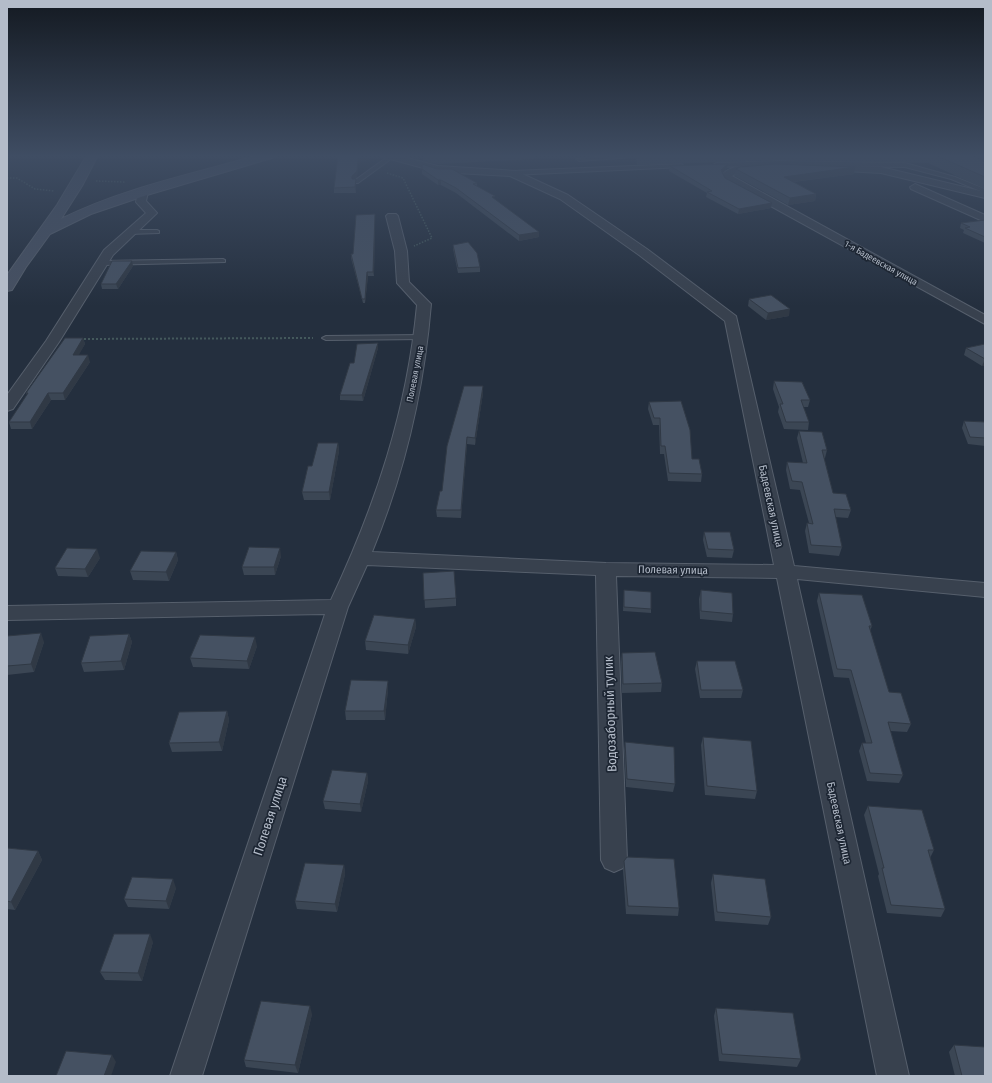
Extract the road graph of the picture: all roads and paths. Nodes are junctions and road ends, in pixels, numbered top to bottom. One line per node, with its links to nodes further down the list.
1 (63, 206): 10 (main road)
2 (103, 206): 10 (main road)
3 (145, 206): 11 (street)
4 (416, 206): 13 (path)
5 (576, 206): 24 (street, Бадеевская улица)
6 (777, 206): 17 (street, 1-я Бадеевская улица)
7 (955, 206): 9 (street)
8 (392, 216): 13 (street, Полевая улица)
9 (985, 219)
10 (45, 232): 16 (main road)
11 (129, 232): 12 (lane); 15 (street)
12 (157, 232)
13 (401, 251): 18 (street, Полевая улица)
14 (223, 261): 15 (lane)
15 (103, 263): 20 (street)
16 (7, 287)
17 (985, 320)
18 (422, 337): 19 (lane); 22 (street, Полевая улица)
19 (326, 338): 20 (path)
20 (52, 342): 21 (street)
21 (7, 406)
22 (361, 558): 23 (street, Полевая улица); 26 (street, Полевая улица)
23 (606, 569): 24 (street, Полевая улица); 28 (street, Водозаборный тупик)
24 (786, 572): 25 (street, Полевая улица); 30 (street, Бадеевская улица)
25 (985, 590)
26 (338, 607): 27 (street); 29 (street, Полевая улица)
27 (7, 613)
28 (614, 860)
29 (186, 1076)
30 (893, 1076)

